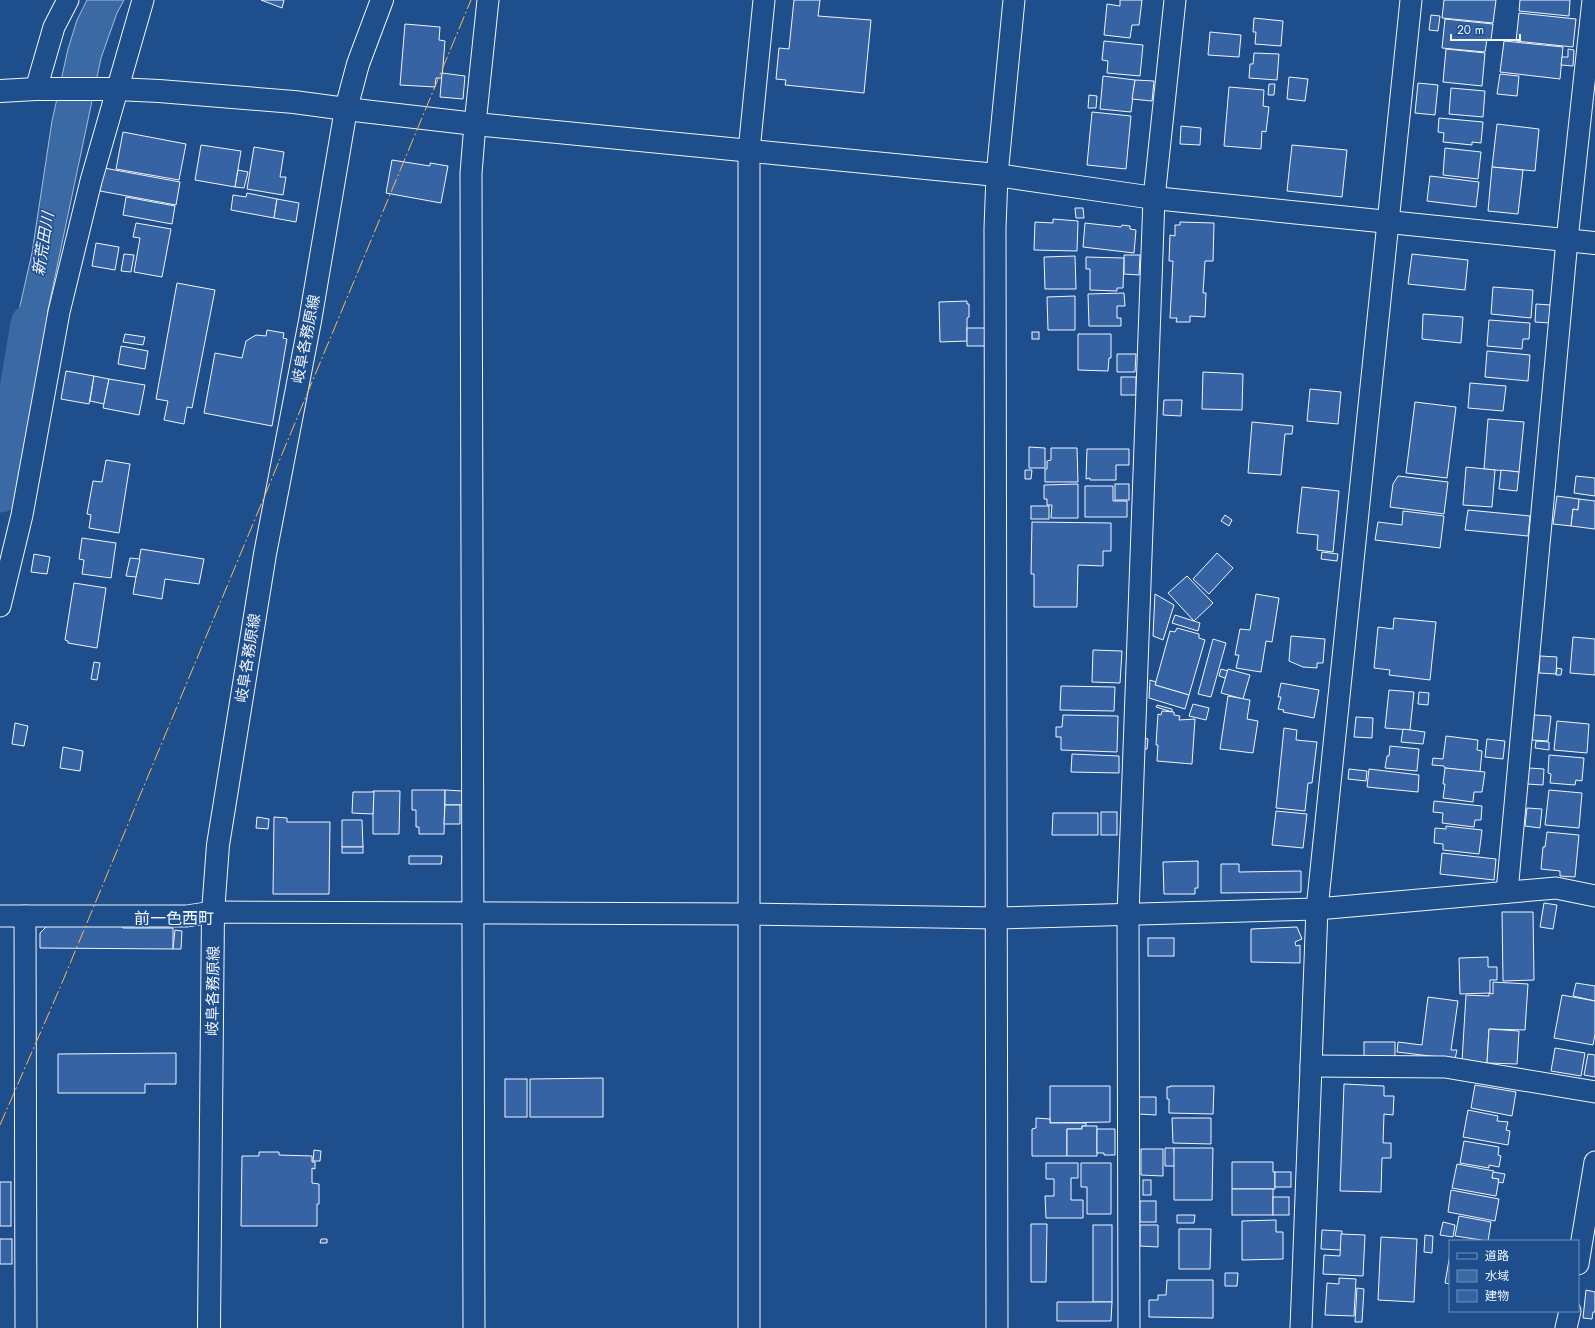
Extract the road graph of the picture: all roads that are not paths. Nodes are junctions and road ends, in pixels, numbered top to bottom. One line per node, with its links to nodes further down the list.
1 (68, 0): 10 (street)
2 (143, 0): 11 (street)
3 (382, 0): 13 (street, 岐阜各務原線)
4 (488, 0): 14 (street)
5 (764, 0): 15 (street)
6 (1014, 0): 16 (street)
7 (1175, 0): 17 (street)
8 (1411, 0): 18 (street)
9 (1593, 0): 19 (street)
10 (42, 89): 11 (street); 12 (street)
11 (109, 89): 13 (street); 21 (street)
12 (0, 91)
13 (346, 110): 14 (street); 25 (street, 岐阜各務原線)
14 (474, 124): 15 (street); 26 (street)
15 (749, 151): 16 (street); 27 (street)
16 (997, 175): 17 (street); 31 (street)
17 (1154, 198): 18 (street); 28 (street)
18 (1389, 222): 19 (street); 24 (street)
19 (1567, 240): 20 (street); 22 (street)
20 (1595, 243)
21 (0, 606)
22 (1507, 892): 23 (street); 24 (street)
23 (1595, 896)
24 (1317, 909): 28 (street); 32 (street)
25 (213, 912): 26 (street); 30 (street); 38 (street, 岐阜各務原線)
26 (472, 913): 27 (street); 39 (street)
27 (748, 914): 31 (street); 40 (street)
28 (1128, 914): 31 (street); 42 (street)
29 (0, 916): 30 (street)
30 (25, 916): 37 (street)
31 (997, 918): 41 (street)
32 (1312, 1066): 33 (street); 43 (street)
33 (1595, 1092)
34 (1595, 1162): 35 (street)
35 (1579, 1258)
36 (1570, 1312): 44 (street)
37 (26, 1328)
38 (209, 1328)
39 (474, 1328)
40 (748, 1328)
41 (997, 1328)
42 (1129, 1328)
43 (1301, 1328)
44 (1566, 1328)

